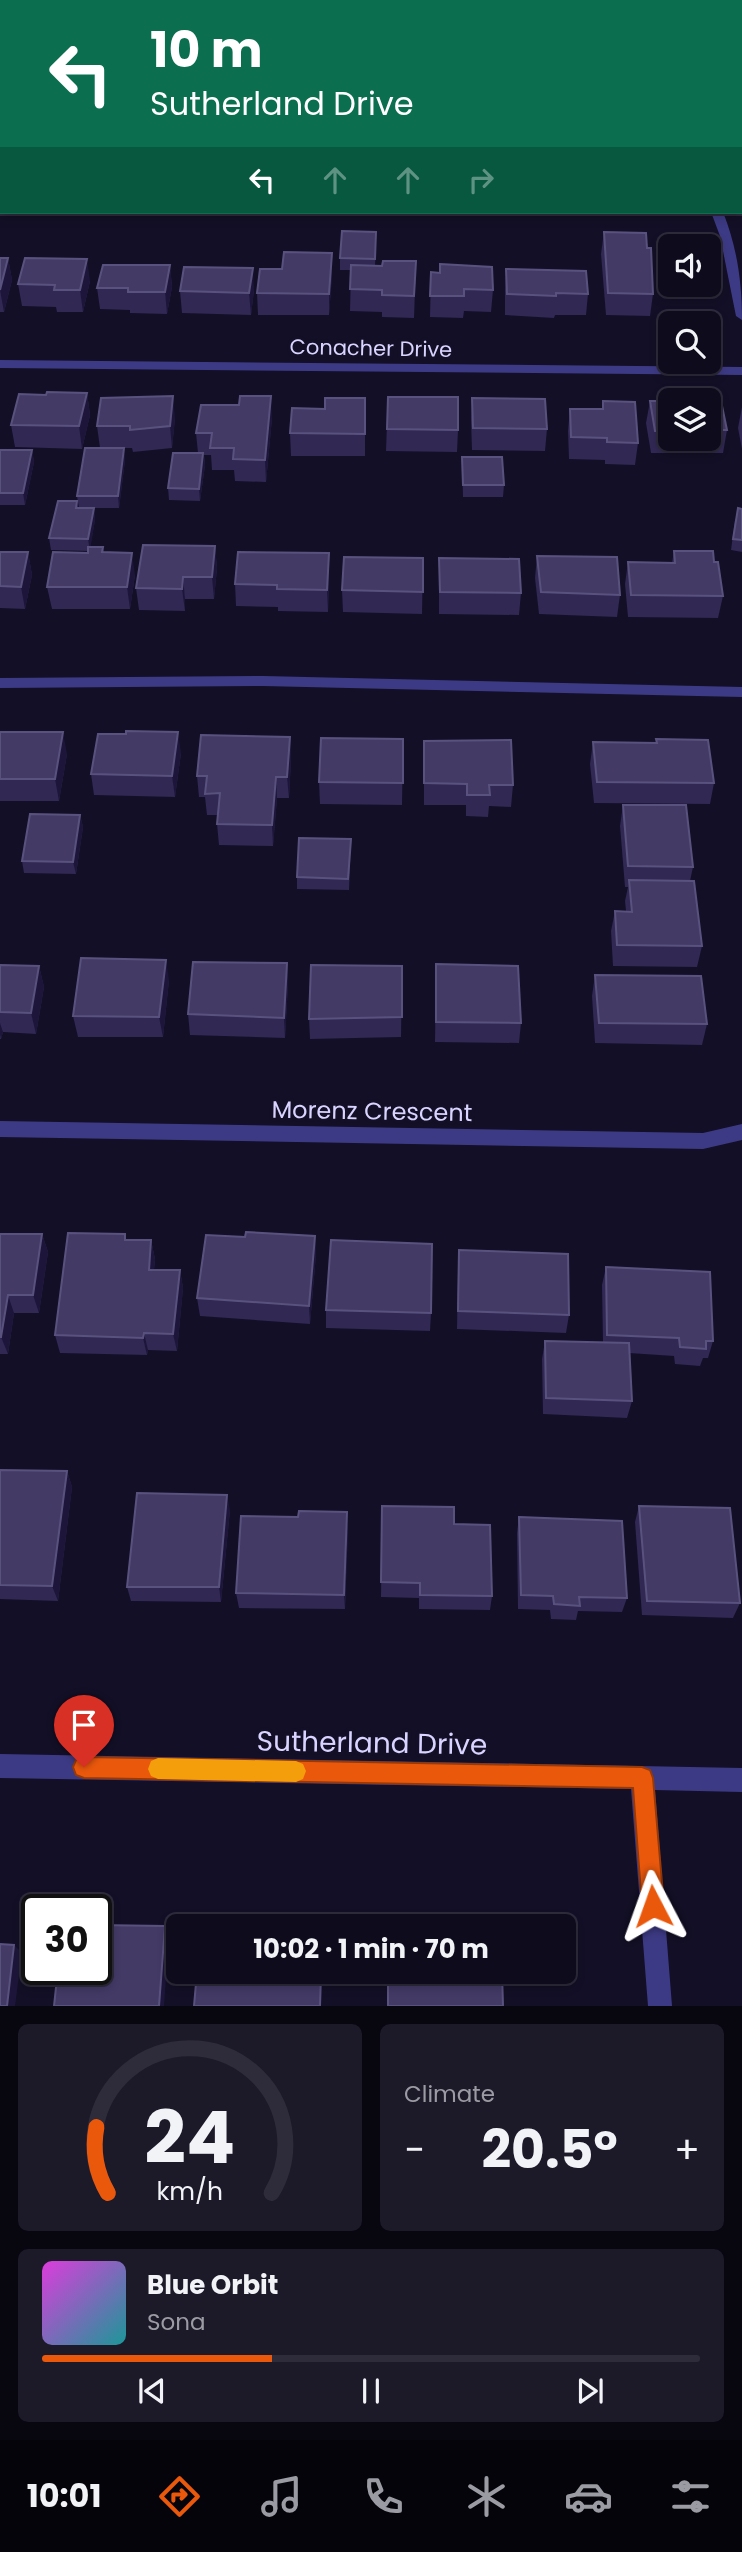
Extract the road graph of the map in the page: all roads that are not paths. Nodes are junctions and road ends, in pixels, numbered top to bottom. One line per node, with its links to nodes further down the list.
1 (718, 214): 2 (street)
2 (742, 316)
3 (0, 364): 4 (street, Conacher Drive)
4 (742, 371)
5 (0, 683): 6 (street)
6 (742, 692)
7 (0, 1129): 8 (street, Morenz Crescent)
8 (742, 1132)
9 (0, 1766): 10 (street, Sutherland Drive)
10 (642, 1778): 11 (street, Sutherland Drive); 12 (street)
11 (742, 1780)
12 (660, 2006)

